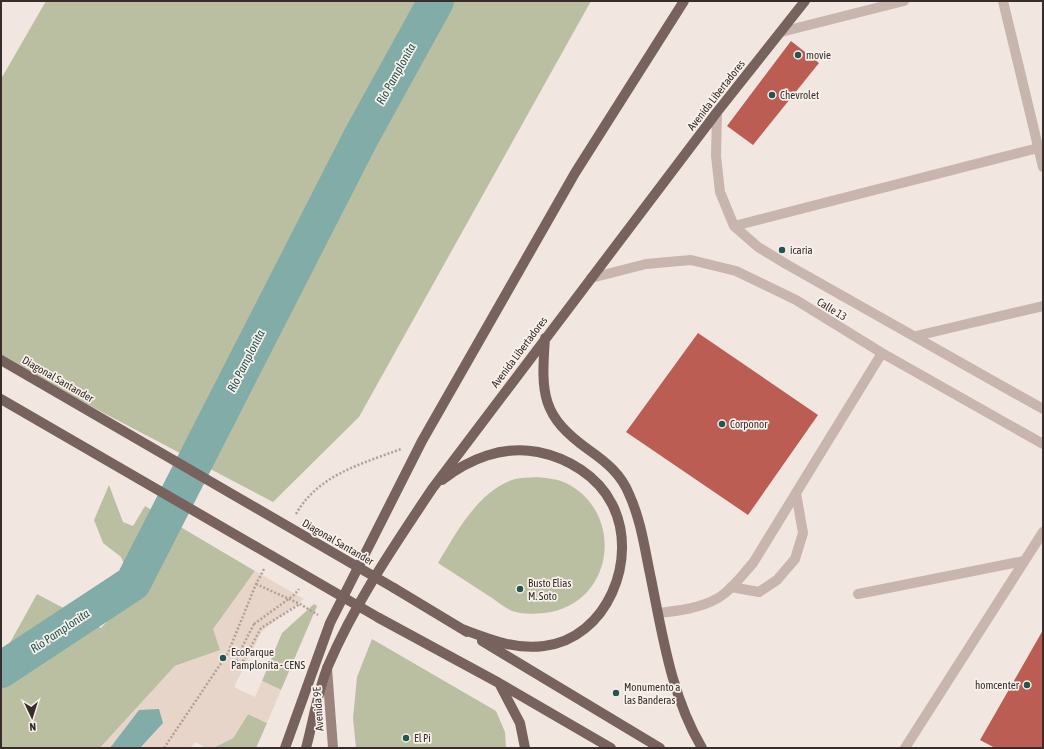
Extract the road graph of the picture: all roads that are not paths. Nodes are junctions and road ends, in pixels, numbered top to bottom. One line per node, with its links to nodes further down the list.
1 (684, 1): 29 (main road)
2 (805, 1): 5 (main road, Avenida Libertadores)
3 (904, 1): 5 (street)
4 (1004, 1): 7 (street)
5 (781, 32): 6 (main road, Avenida Libertadores)
6 (717, 112): 9 (street, Calle 13); 10 (main road, Avenida Libertadores)
7 (1038, 148): 8 (street); 9 (street)
8 (1043, 167)
9 (734, 226): 12 (street, Calle 13)
10 (591, 278): 13 (main road, Avenida Libertadores); 14 (street, Calle 13)
11 (1043, 306): 12 (street)
12 (916, 336): 17 (street, Calle 13)
13 (545, 337): 19 (main road, Avenida Libertadores); 25 (main road)
14 (882, 353): 18 (street, Calle 13); 20 (street)
15 (1, 360): 26 (main road, Diagonal Santander, bridge)
16 (1, 399): 28 (main road, bridge)
17 (1043, 409)
18 (1043, 444)
19 (432, 489): 26 (main road); 27 (main road, Avenida Libertadores)
20 (796, 493): 23 (street); 23 (street)
21 (1043, 532): 22 (street)
22 (1024, 561): 24 (street); 36 (street)
23 (731, 587): 25 (street)
24 (858, 594)
25 (658, 613): 35 (main road)
26 (462, 629): 34 (main road, Diagonal Santander)
27 (327, 668): 30 (main road, Avenida Libertadores); 31 (street, Avenida 9E)
28 (499, 684): 32 (main road); 33 (main road)
29 (285, 748)
30 (306, 748)
31 (333, 748)
32 (525, 748)
33 (611, 748)
34 (660, 748)
35 (702, 748)
36 (905, 748)

